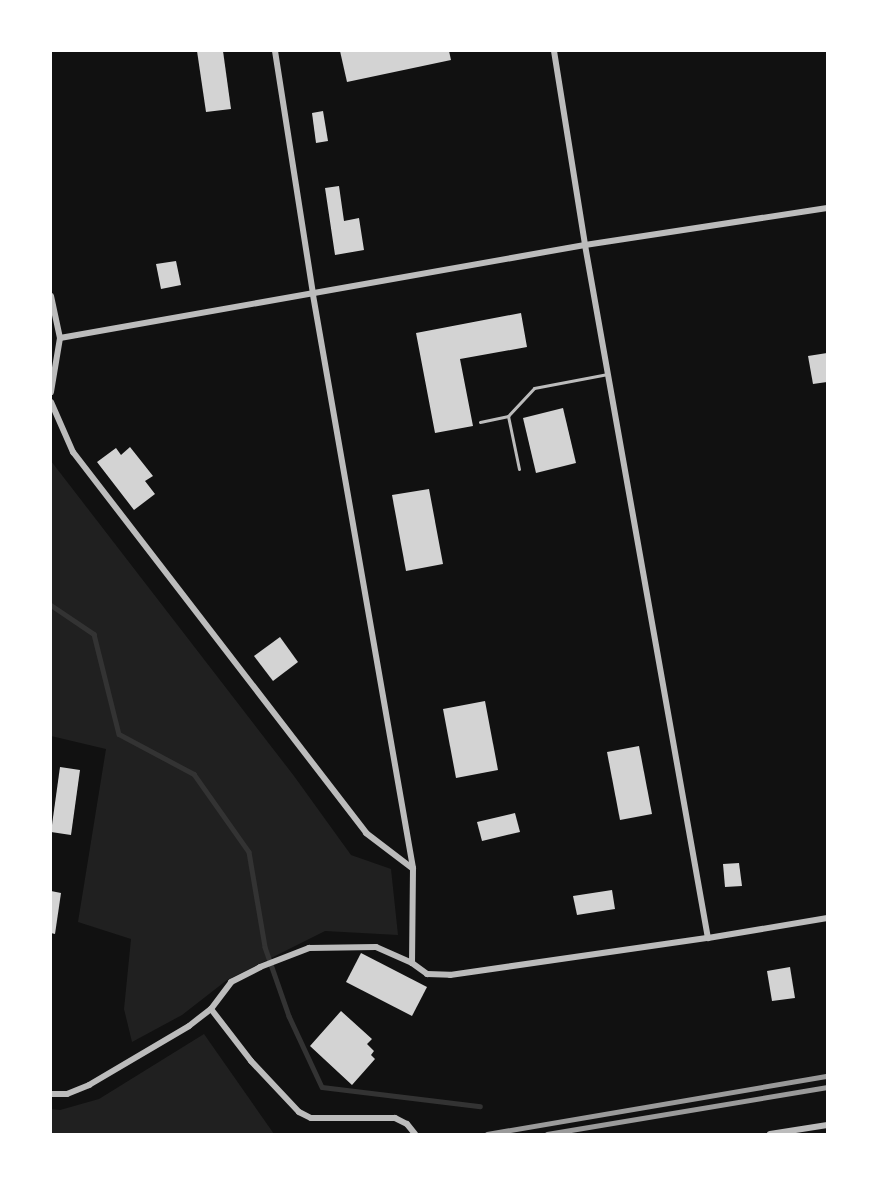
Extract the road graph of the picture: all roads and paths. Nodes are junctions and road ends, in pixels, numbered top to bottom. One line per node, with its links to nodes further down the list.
1 (275, 51): 5 (street)
2 (554, 51): 4 (street)
3 (827, 208): 4 (street)
4 (585, 245): 5 (street); 8 (street)
5 (313, 295): 7 (street); 14 (street)
6 (51, 297): 7 (street)
7 (60, 338): 9 (street)
8 (608, 374): 11 (lane); 16 (street)
9 (51, 392)
10 (51, 402): 14 (street)
11 (508, 416): 12 (lane); 13 (lane)
12 (480, 422)
13 (519, 469)
14 (413, 868): 17 (street)
15 (827, 918): 16 (street)
16 (708, 938): 17 (street)
17 (412, 963): 18 (street)
18 (212, 1009): 19 (street); 21 (street)
19 (51, 1094)
20 (827, 1125): 22 (street)
21 (415, 1134)
22 (770, 1134)

